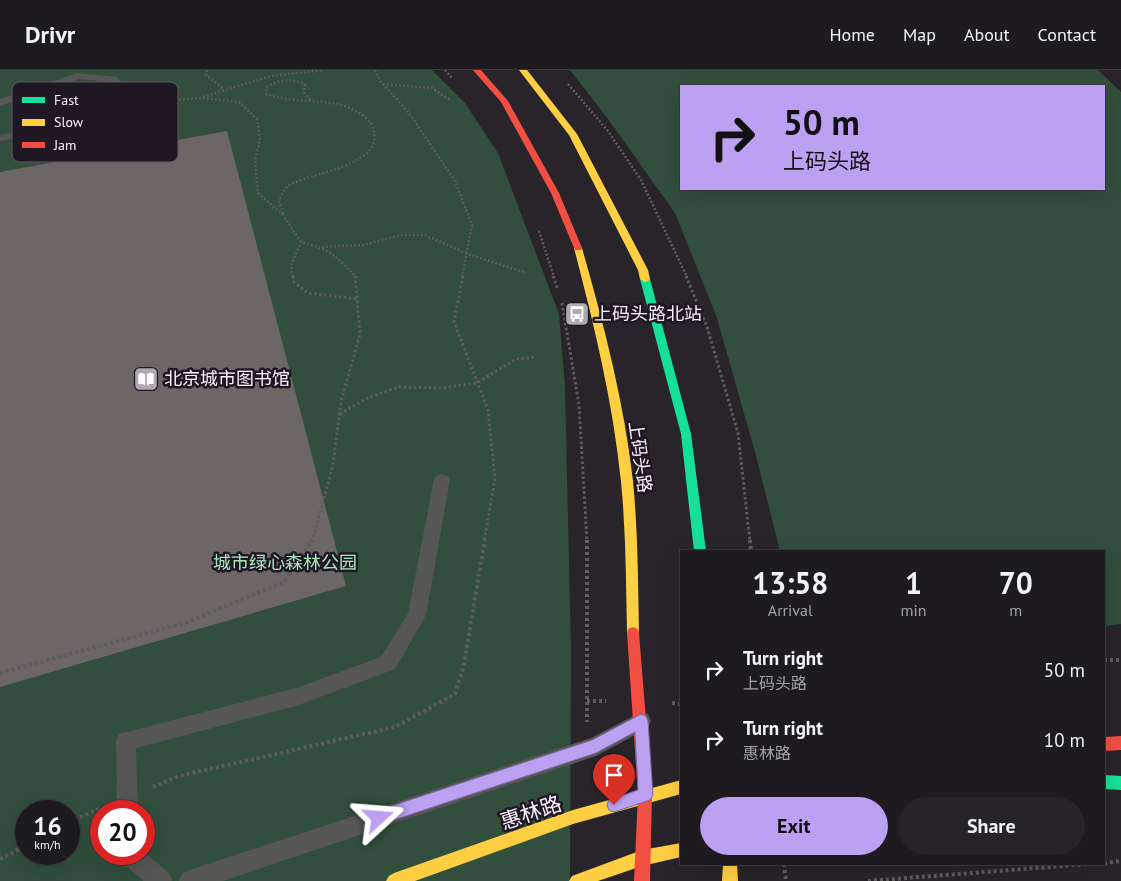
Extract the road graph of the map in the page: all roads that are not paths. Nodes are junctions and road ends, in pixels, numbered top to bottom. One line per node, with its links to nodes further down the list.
1 (477, 70): 9 (main road, 上码头路)
2 (523, 70): 8 (main road)
3 (61, 82): 4 (lane)
4 (116, 82)
5 (12, 99): 6 (lane)
6 (0, 103)
7 (442, 480): 16 (lane)
8 (700, 550)
9 (641, 721): 15 (main road, 上码头路); 22 (lane)
10 (1121, 743): 11 (main road)
11 (1105, 744)
12 (1105, 782): 13 (main road)
13 (1121, 783)
14 (680, 787): 15 (main road, 惠林路)
15 (645, 795): 18 (main road, 上码头路); 23 (main road, 惠林路)
16 (127, 800)
17 (680, 850): 18 (main road)
18 (642, 858): 24 (main road); 25 (lane); 26 (main road, 上码头路)
19 (142, 865): 21 (lane)
20 (730, 865): 27 (main road)
21 (161, 881)
22 (190, 881)
23 (394, 881)
24 (577, 881)
25 (617, 881)
26 (642, 881)
27 (730, 881)

